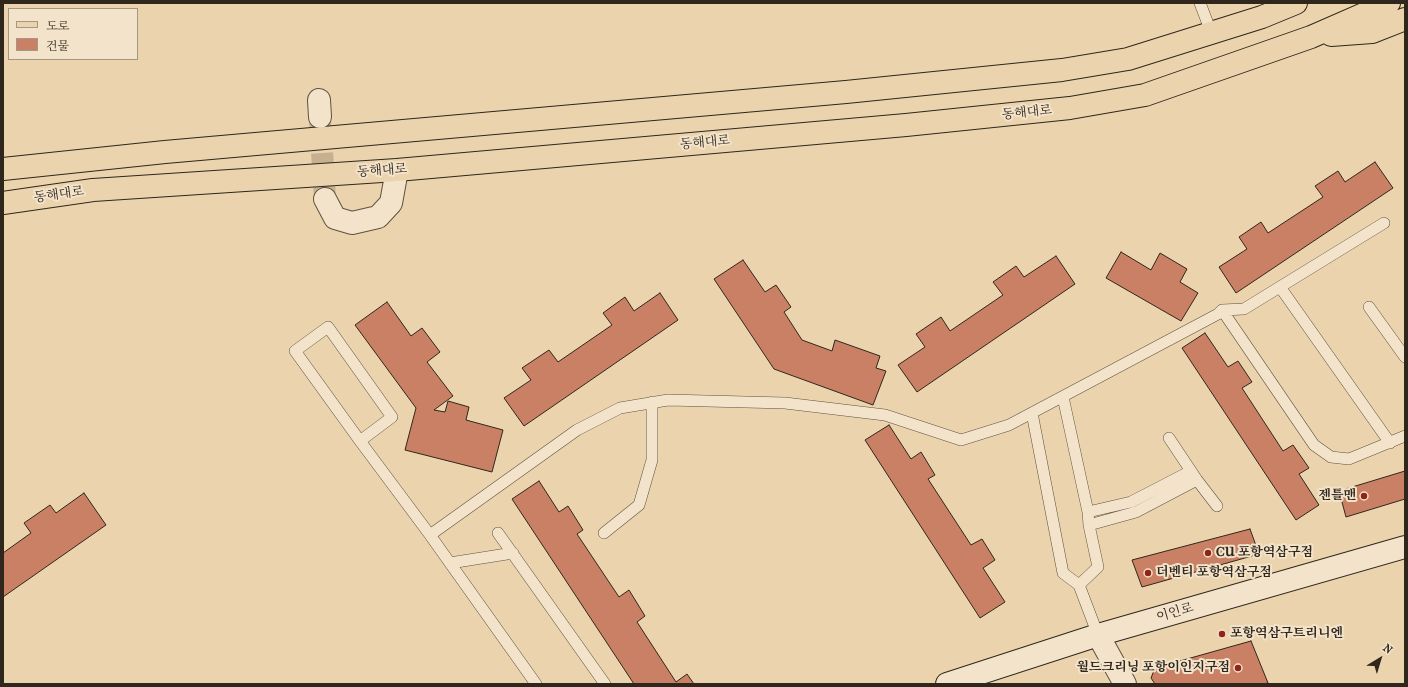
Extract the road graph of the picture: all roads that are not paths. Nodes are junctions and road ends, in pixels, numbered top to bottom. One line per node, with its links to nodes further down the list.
1 (1200, 3): 5 (lane)
2 (1296, 3): 5 (main road)
3 (1390, 3): 6 (main road, 동해대로)
4 (1405, 19): 6 (main road)
5 (1211, 32): 7 (main road)
6 (1311, 37): 8 (main road, 동해대로)
7 (3, 169)
8 (397, 170): 9 (street); 10 (main road, 동해대로)
9 (325, 199)
10 (3, 203)
11 (1384, 223): 12 (lane)
12 (1280, 287): 14 (lane); 22 (lane)
13 (1369, 307): 15 (lane)
14 (1222, 310): 16 (lane); 22 (lane)
15 (1405, 357)
16 (1063, 396): 18 (lane); 25 (lane)
17 (652, 402): 18 (lane); 28 (lane); 29 (lane)
18 (1032, 413): 33 (lane)
19 (1405, 436): 22 (lane)
20 (1169, 438): 23 (lane)
21 (360, 441): 21 (lane); 29 (lane)
22 (1390, 443)
23 (1194, 475): 24 (lane); 25 (lane); 26 (lane)
24 (1217, 506)
25 (1088, 512): 26 (lane)
26 (1089, 525): 33 (lane)
27 (498, 533): 31 (lane)
28 (604, 533)
29 (430, 535): 32 (lane)
30 (1405, 547): 34 (street, 이인로)
31 (513, 553): 32 (lane); 36 (lane)
32 (450, 563): 35 (lane)
33 (1079, 585): 34 (lane)
34 (1098, 635): 37 (street, 이인로); 38 (street)
35 (536, 684)
36 (605, 684)
37 (947, 684)
38 (1125, 684)

